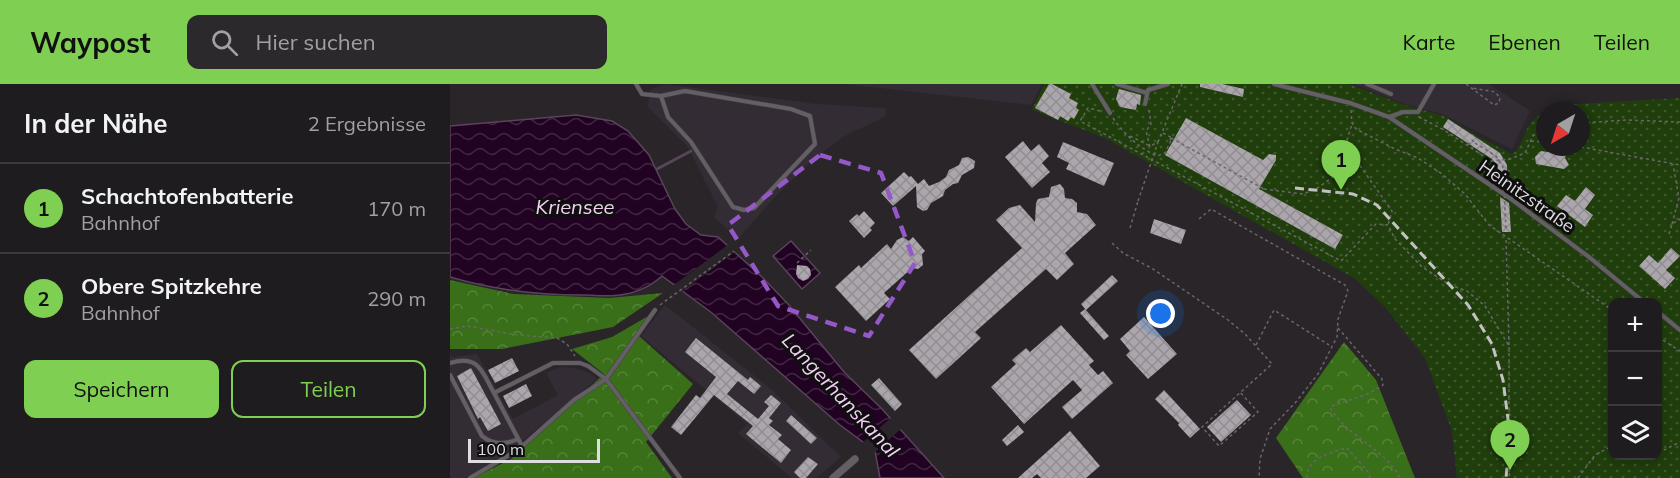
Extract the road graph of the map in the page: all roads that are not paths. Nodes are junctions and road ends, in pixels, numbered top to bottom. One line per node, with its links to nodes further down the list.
1 (636, 84): 10 (lane)
2 (1092, 84): 12 (lane)
3 (1117, 84): 8 (lane)
4 (1168, 84): 8 (lane)
5 (1274, 84): 13 (lane, Heinitzstraße)
6 (1367, 84): 9 (lane)
7 (1434, 84): 13 (lane, Heinitzstraße)
8 (1147, 93): 11 (lane)
9 (1391, 94)
10 (661, 96): 10 (lane)
11 (1145, 104)
12 (1110, 112)
13 (1389, 117): 14 (lane, Heinitzstraße)
14 (1639, 298)
15 (655, 310): 20 (lane)
16 (1662, 315): 17 (lane)
17 (1680, 330)
18 (450, 363): 21 (lane)
19 (450, 375): 22 (lane)
20 (606, 379): 21 (lane); 23 (lane); 26 (lane)
21 (494, 393): 22 (lane)
22 (518, 439): 23 (lane)
23 (522, 446): 25 (lane)
24 (855, 459): 27 (street)
25 (470, 478)
26 (681, 478)
27 (833, 478)

